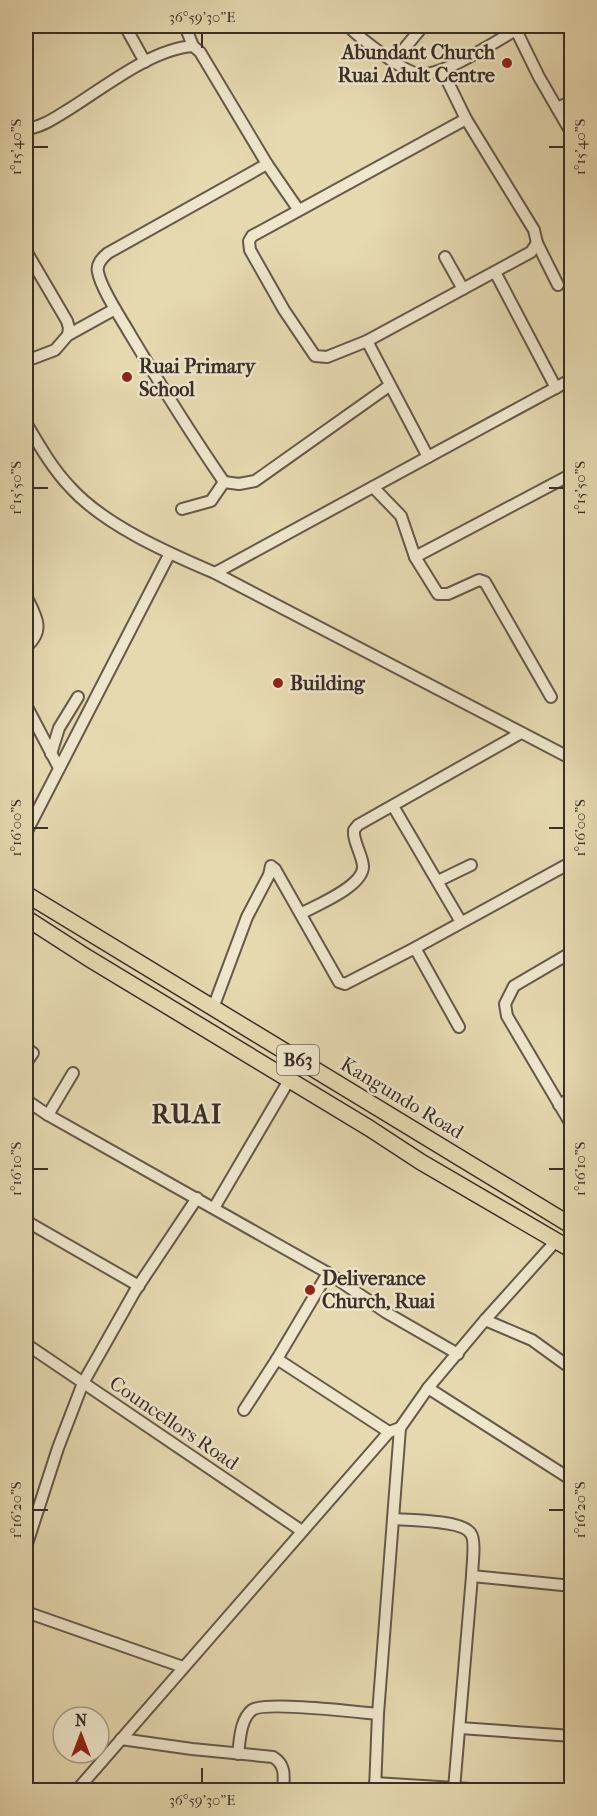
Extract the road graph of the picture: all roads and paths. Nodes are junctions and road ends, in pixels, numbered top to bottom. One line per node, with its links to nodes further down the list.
1 (125, 26): 8 (street)
2 (185, 26): 6 (street)
3 (348, 26): 7 (street)
4 (423, 26): 7 (street)
5 (515, 28): 9 (street); 11 (street)
6 (193, 46): 8 (street); 15 (street)
7 (394, 61): 9 (street)
8 (145, 62): 13 (street)
9 (442, 70): 12 (street)
10 (572, 101): 11 (street)
11 (558, 108): 14 (street)
12 (466, 119): 16 (street); 17 (street)
13 (26, 129)
14 (572, 134)
15 (267, 164): 16 (street); 23 (street)
16 (298, 209): 25 (street)
17 (537, 243): 20 (street); 21 (street)
18 (26, 251): 24 (street)
19 (445, 257): 22 (street)
20 (495, 272): 22 (street); 29 (street)
21 (558, 285)
22 (463, 289): 25 (street)
23 (115, 309): 24 (street); 33 (street)
24 (68, 334): 26 (street)
25 (366, 340): 28 (street)
26 (26, 361)
27 (572, 379): 29 (street)
28 (389, 386): 31 (street); 33 (street)
29 (556, 388): 31 (street)
30 (26, 423): 36 (street)
31 (428, 457): 34 (street)
32 (572, 474): 37 (street)
33 (224, 482): 35 (street)
34 (373, 487): 37 (street); 38 (street)
35 (182, 509)
36 (170, 554): 38 (street); 47 (street)
37 (415, 557): 42 (street)
38 (215, 573): 44 (street)
39 (26, 596): 40 (street)
40 (26, 647)
41 (78, 697): 45 (street)
42 (551, 697)
43 (26, 705): 45 (street)
44 (521, 733): 46 (street); 48 (street)
45 (51, 754): 47 (street)
46 (572, 759)
47 (59, 768): 49 (street)
48 (393, 806): 52 (street); 54 (street)
49 (26, 833)
50 (572, 862): 56 (street)
51 (471, 865): 52 (street)
52 (438, 881): 56 (street)
53 (26, 894): 59 (highway, Kangundo Road / B63)
54 (302, 913): 57 (street); 59 (street)
55 (26, 918): 74 (highway, B63)
56 (460, 922): 57 (street)
57 (415, 948): 60 (street)
58 (572, 952): 67 (street)
59 (213, 1008): 73 (highway, Kangundo Road / B63)
60 (459, 1027)
61 (26, 1048): 62 (street)
62 (26, 1063)
63 (73, 1073): 68 (street)
64 (285, 1087): 71 (street)
65 (572, 1098): 67 (street)
66 (26, 1100): 68 (street)
67 (559, 1105): 69 (street)
68 (48, 1114): 70 (street)
69 (572, 1126)
70 (197, 1198): 71 (street); 77 (street)
71 (214, 1208): 76 (street)
72 (26, 1221): 77 (street)
73 (572, 1226)
74 (556, 1241): 75 (highway, B63); 78 (street)
75 (572, 1250)
76 (328, 1273): 80 (street); 81 (street)
77 (139, 1286): 83 (street)
78 (485, 1320): 80 (street); 82 (street)
79 (26, 1344): 83 (street, Councellors Road)
80 (458, 1354): 84 (street)
81 (277, 1359): 85 (street); 87 (street)
82 (572, 1369)
83 (83, 1383): 90 (street, Councellors Road); 91 (street)
84 (428, 1388): 86 (street); 88 (street)
85 (244, 1410)
86 (400, 1428): 87 (street); 89 (street)
87 (389, 1432): 90 (street)
88 (572, 1479)
89 (393, 1519): 92 (street); 96 (street)
90 (302, 1531): 95 (street)
91 (26, 1547)
92 (471, 1576): 93 (street); 97 (street)
93 (572, 1586)
94 (26, 1612): 95 (street)
95 (183, 1667): 99 (street)
96 (378, 1714): 100 (street); 101 (street)
97 (460, 1728): 98 (street); 102 (street)
98 (572, 1736)
99 (121, 1739): 100 (street); 103 (street)
100 (238, 1754): 104 (street)
101 (375, 1787): 102 (street)
102 (454, 1789): 105 (street)
103 (76, 1791)
104 (283, 1791)
105 (487, 1791)

